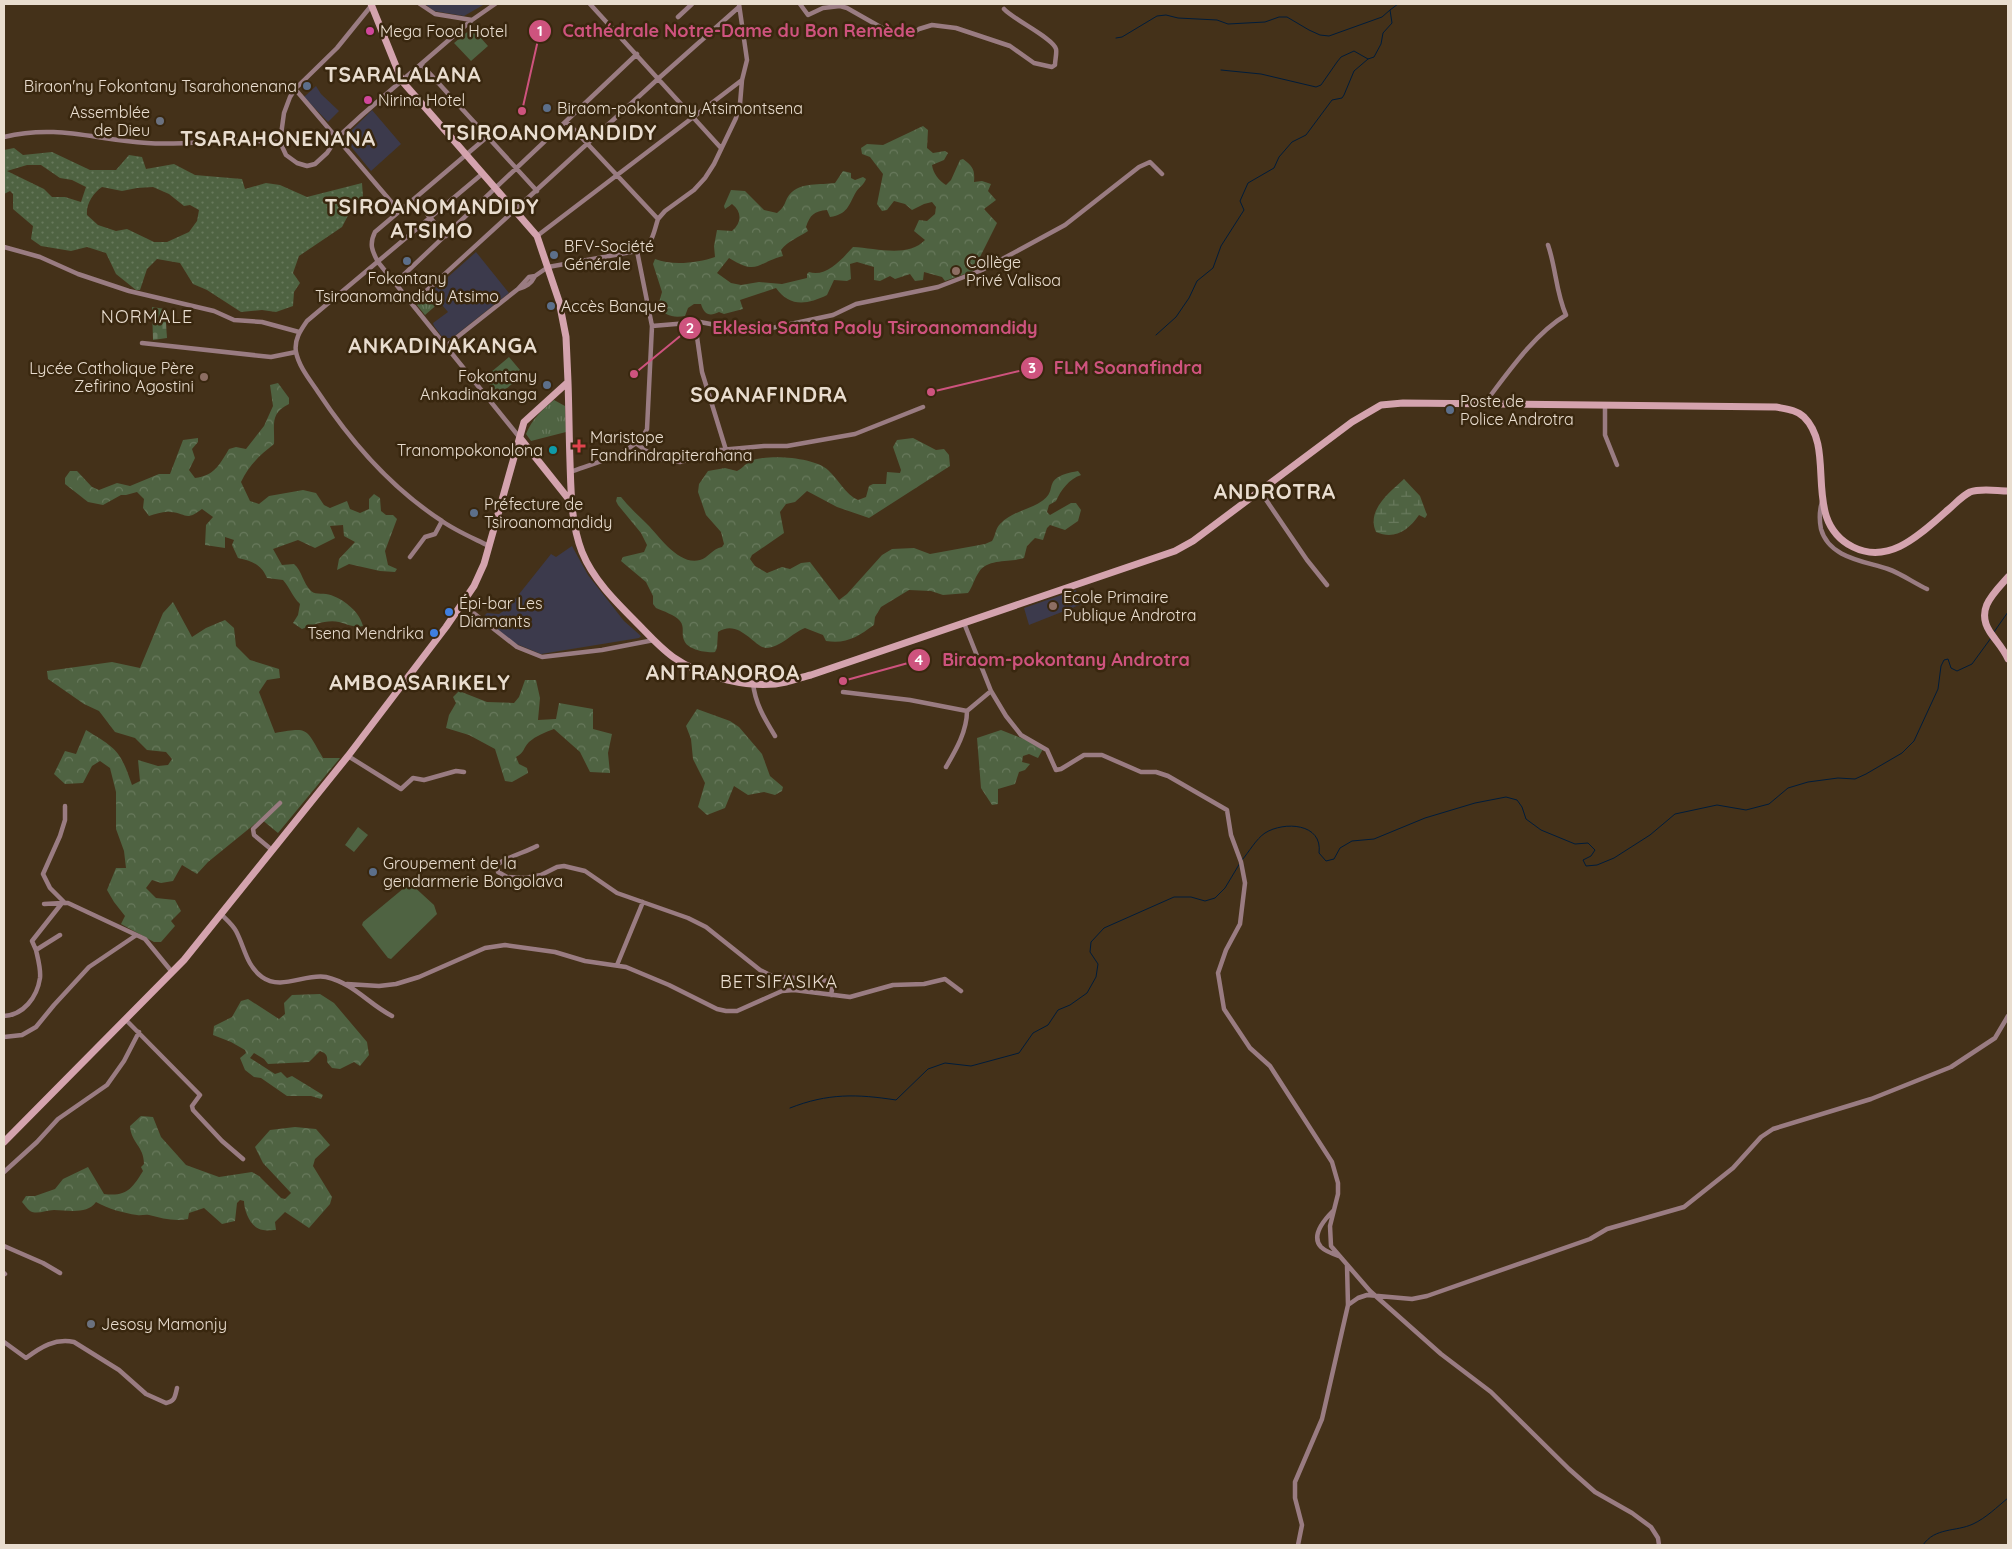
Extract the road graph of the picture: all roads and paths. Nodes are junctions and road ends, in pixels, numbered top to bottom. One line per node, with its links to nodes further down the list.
1 (420, 4): 10 (street)
2 (495, 4): 10 (street)
3 (591, 4): 11 (street)
4 (692, 4): 9 (street)
5 (800, 4): 8 (street)
6 (371, 5): 15 (street); 16 (street)
7 (739, 5): 13 (street); 14 (street)
8 (1004, 9)
9 (678, 17)
10 (472, 20): 12 (street)
11 (637, 54): 13 (street); 18 (street)
12 (421, 64): 15 (street); 20 (street)
13 (659, 78): 17 (street); 23 (street)
14 (742, 80): 17 (street); 24 (street)
15 (402, 81): 21 (street); 25 (street)
16 (295, 89): 21 (street); 22 (street)
17 (694, 117): 24 (street); 29 (street)
18 (567, 122): 23 (street); 26 (street)
19 (4, 137): 22 (street)
20 (487, 137): 25 (street); 26 (street)
21 (337, 138): 22 (street); 33 (street)
22 (280, 142)
23 (588, 145): 29 (street); 31 (street)
24 (721, 148): 36 (street)
25 (466, 155): 27 (street); 32 (street)
26 (516, 169): 30 (street); 31 (street)
27 (482, 174): 30 (street); 35 (street)
28 (1162, 174): 47 (street)
29 (617, 176): 36 (street); 38 (street)
30 (495, 188): 34 (street); 37 (street)
31 (537, 191): 34 (street)
32 (414, 199): 33 (street); 35 (street)
33 (399, 211): 42 (street)
34 (515, 211): 38 (street); 45 (street)
35 (430, 218): 37 (street); 42 (street)
36 (658, 219): 41 (street)
37 (446, 236): 44 (street)
38 (537, 236): 43 (street)
39 (1548, 245): 55 (street)
40 (4, 247): 48 (street)
41 (637, 251): 43 (street); 47 (street)
42 (378, 262): 44 (street); 48 (street)
43 (548, 267): 50 (street); 52 (street)
44 (395, 283): 45 (street)
45 (412, 304): 50 (street)
46 (691, 325): 60 (street)
47 (652, 326): 59 (street)
48 (299, 332): 51 (street)
49 (142, 343): 51 (street)
50 (446, 346): 58 (street)
51 (296, 352): 67 (street)
52 (568, 382): 53 (street); 54 (street)
53 (554, 395): 54 (street); 58 (street)
54 (569, 404): 62 (street)
55 (1484, 405): 56 (street); 63 (street)
56 (1605, 405): 61 (street); 65 (street)
57 (923, 407): 60 (street)
58 (520, 438): 66 (street); 68 (street)
59 (637, 444): 60 (street); 62 (street)
60 (726, 450)
61 (1617, 466)
62 (570, 472): 66 (street)
63 (1260, 491): 71 (street); 74 (street)
64 (2008, 491): 65 (street)
65 (1823, 501): 72 (street)
66 (571, 502): 75 (street)
67 (442, 522): 68 (street); 69 (street)
68 (489, 546): 73 (street)
69 (410, 557)
70 (2008, 576): 76 (street)
71 (1327, 585)
72 (1927, 589)
73 (462, 604): 75 (street); 82 (street)
74 (964, 623): 77 (street); 78 (street)
75 (654, 640): 77 (street)
76 (2008, 659)
77 (753, 683): 81 (street)
78 (991, 691): 80 (street); 110 (street)
79 (843, 692): 80 (street)
80 (967, 711): 83 (street)
81 (775, 736)
82 (348, 756): 84 (street); 88 (street)
83 (946, 767)
84 (464, 772)
85 (280, 803): 88 (street)
86 (65, 806): 90 (street)
87 (537, 846): 89 (street)
88 (272, 850): 92 (street)
89 (643, 902): 96 (street); 100 (street)
90 (64, 903): 91 (street); 94 (street); 95 (street)
91 (44, 904)
92 (221, 914): 97 (street); 98 (street)
93 (60, 936): 95 (street)
94 (135, 936): 97 (street); 106 (street)
95 (36, 950): 101 (street)
96 (616, 966): 98 (street); 100 (street)
97 (172, 972): 104 (street)
98 (347, 984): 102 (street)
99 (962, 991): 100 (street)
100 (831, 995)
101 (4, 1016)
102 (392, 1016)
103 (2008, 1016): 115 (street)
104 (125, 1019): 105 (street); 107 (street)
105 (139, 1032): 108 (street); 109 (street)
106 (4, 1037)
107 (4, 1142)
108 (243, 1159)
109 (4, 1172)
110 (1334, 1210): 112 (street); 112 (street)
111 (4, 1246): 114 (street)
112 (1340, 1257): 113 (street)
113 (1347, 1265): 115 (street); 116 (street)
114 (60, 1273)
115 (1376, 1297): 116 (street); 120 (street)
116 (1348, 1306): 119 (street)
117 (4, 1342): 118 (street)
118 (177, 1388)
119 (1298, 1545)
120 (1659, 1545)

